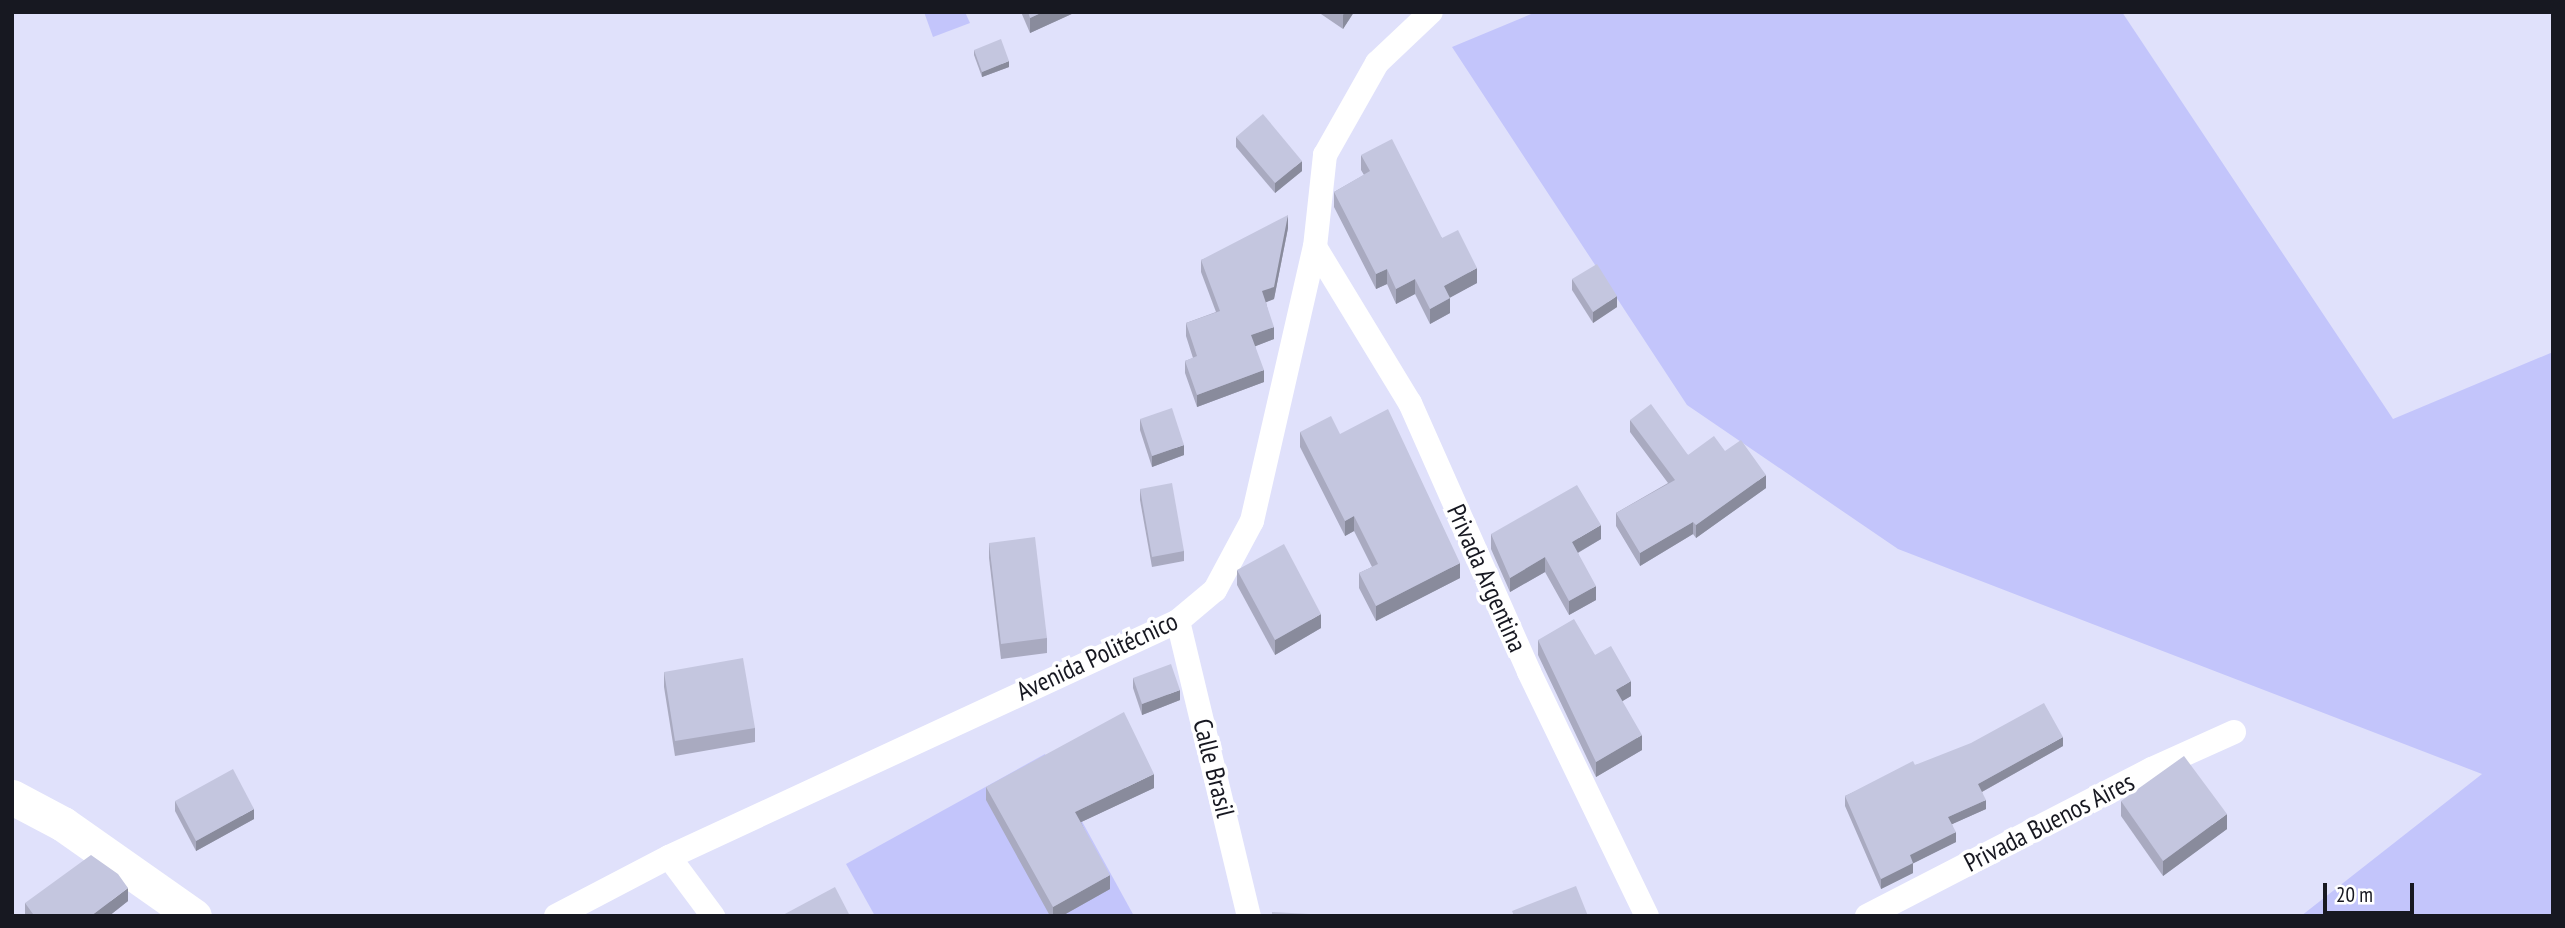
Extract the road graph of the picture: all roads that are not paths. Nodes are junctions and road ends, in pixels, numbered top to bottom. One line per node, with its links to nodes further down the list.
1 (1431, 12): 2 (street, Avenida Politécnico)
2 (1315, 247): 3 (street, Avenida Politécnico); 11 (street, Privada Argentina)
3 (1178, 621): 6 (street, Avenida Politécnico); 10 (street, Calle Brasil)
4 (2234, 732): 12 (street, Privada Buenos Aires)
5 (12, 797): 7 (street)
6 (669, 857): 8 (street, Avenida Politécnico); 9 (street)
7 (194, 916)
8 (556, 916)
9 (713, 916)
10 (1249, 916)
11 (1647, 916)
12 (1867, 916)

